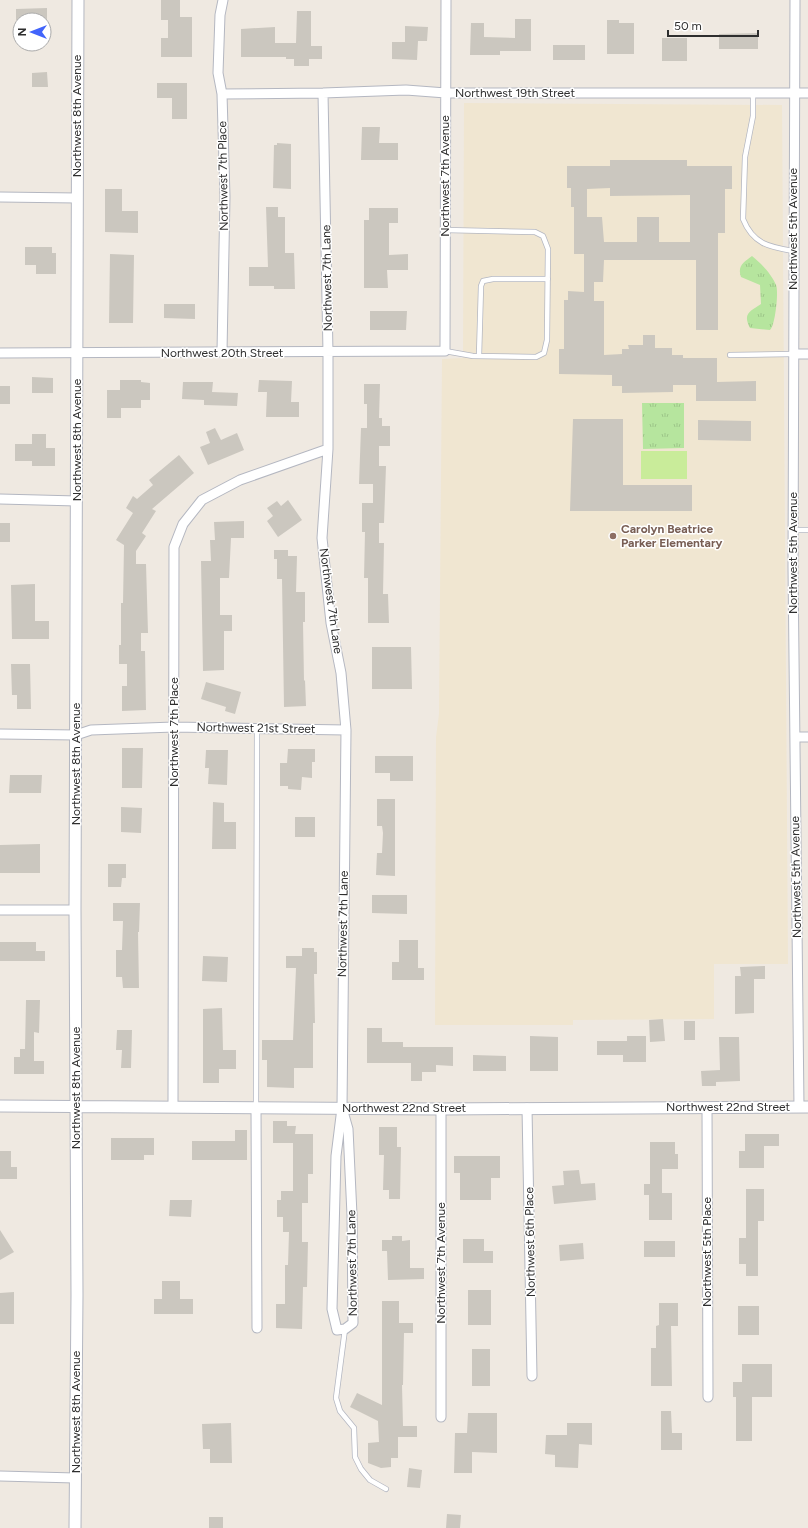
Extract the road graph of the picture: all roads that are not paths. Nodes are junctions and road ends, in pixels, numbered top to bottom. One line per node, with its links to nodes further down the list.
1 (78, 0): 12 (street, Northwest 8th Avenue)
2 (223, 0): 6 (street, Northwest 7th Place)
3 (446, 0): 5 (street, Northwest 7th Avenue)
4 (795, 0): 9 (street, Northwest 5th Avenue)
5 (446, 93): 7 (street, Northwest 19th Street); 8 (street, Northwest 19th Street); 13 (street, Northwest 7th Avenue)
6 (222, 94): 7 (street, Northwest 19th Street); 17 (street, Northwest 7th Place)
7 (323, 94): 20 (street, Northwest 7th Lane)
8 (753, 94): 9 (street, Northwest 19th Street); 14 (lane)
9 (794, 94): 10 (street, Northwest 19th Street); 14 (street, Northwest 5th Avenue)
10 (808, 94)
11 (0, 198): 12 (street)
12 (77, 198): 19 (street, Northwest 8th Avenue)
13 (445, 230): 15 (lane); 16 (street, Northwest 7th Avenue)
14 (793, 251): 21 (street, Northwest 5th Avenue)
15 (548, 279): 24 (lane); 24 (lane)
16 (445, 351): 20 (street, Northwest 20th Street); 24 (lane)
17 (222, 352): 19 (street, Northwest 20th Street); 20 (street, Northwest 20th Street)
18 (0, 353): 19 (street, Northwest 20th Street)
19 (77, 353): 27 (street, Northwest 8th Avenue)
20 (328, 353): 25 (street, Northwest 7th Lane)
21 (793, 354): 22 (street); 23 (lane); 28 (street, Northwest 5th Avenue)
22 (808, 354)
23 (730, 355)
24 (479, 356)
25 (328, 449): 30 (street, Northwest 7th Place); 32 (street, Northwest 7th Lane)
26 (0, 499): 27 (street)
27 (77, 501): 34 (street, Northwest 8th Avenue)
28 (793, 530): 29 (lane); 35 (street, Northwest 5th Avenue)
29 (808, 530)
30 (174, 727): 31 (street, Northwest 21st Street); 34 (street, Northwest 21st Street); 41 (street, Northwest 7th Place)
31 (257, 728): 32 (street, Northwest 21st Street); 44 (lane)
32 (346, 730): 45 (street, Northwest 7th Lane)
33 (0, 734): 34 (street, Northwest 21st Street)
34 (76, 735): 38 (street, Northwest 8th Avenue)
35 (795, 737): 36 (street); 43 (street, Northwest 5th Avenue)
36 (808, 737)
37 (0, 910): 38 (street)
38 (75, 910): 40 (street, Northwest 8th Avenue)
39 (0, 1106): 40 (street, Northwest 22nd Street)
40 (76, 1106): 41 (street, Northwest 22nd Street); 54 (street, Northwest 8th Avenue)
41 (173, 1107): 44 (street, Northwest 22nd Street)
42 (707, 1107): 43 (street, Northwest 22nd Street); 46 (street, Northwest 22nd Street); 51 (street, Northwest 5th Place)
43 (803, 1107)
44 (256, 1108): 45 (street, Northwest 22nd Street); 48 (street)
45 (342, 1108): 47 (street, Northwest 22nd Street); 49 (street, Northwest 7th Lane); 49 (street, Northwest 7th Lane)
46 (527, 1108): 47 (street, Northwest 22nd Street); 50 (street, Northwest 6th Place)
47 (442, 1109): 52 (street, Northwest 7th Avenue)
48 (257, 1328)
49 (345, 1329): 55 (lane)
50 (532, 1376)
51 (708, 1397)
52 (441, 1417)
53 (0, 1476): 54 (street)
54 (75, 1478): 56 (street, Northwest 8th Avenue)
55 (386, 1489)
56 (75, 1528)

